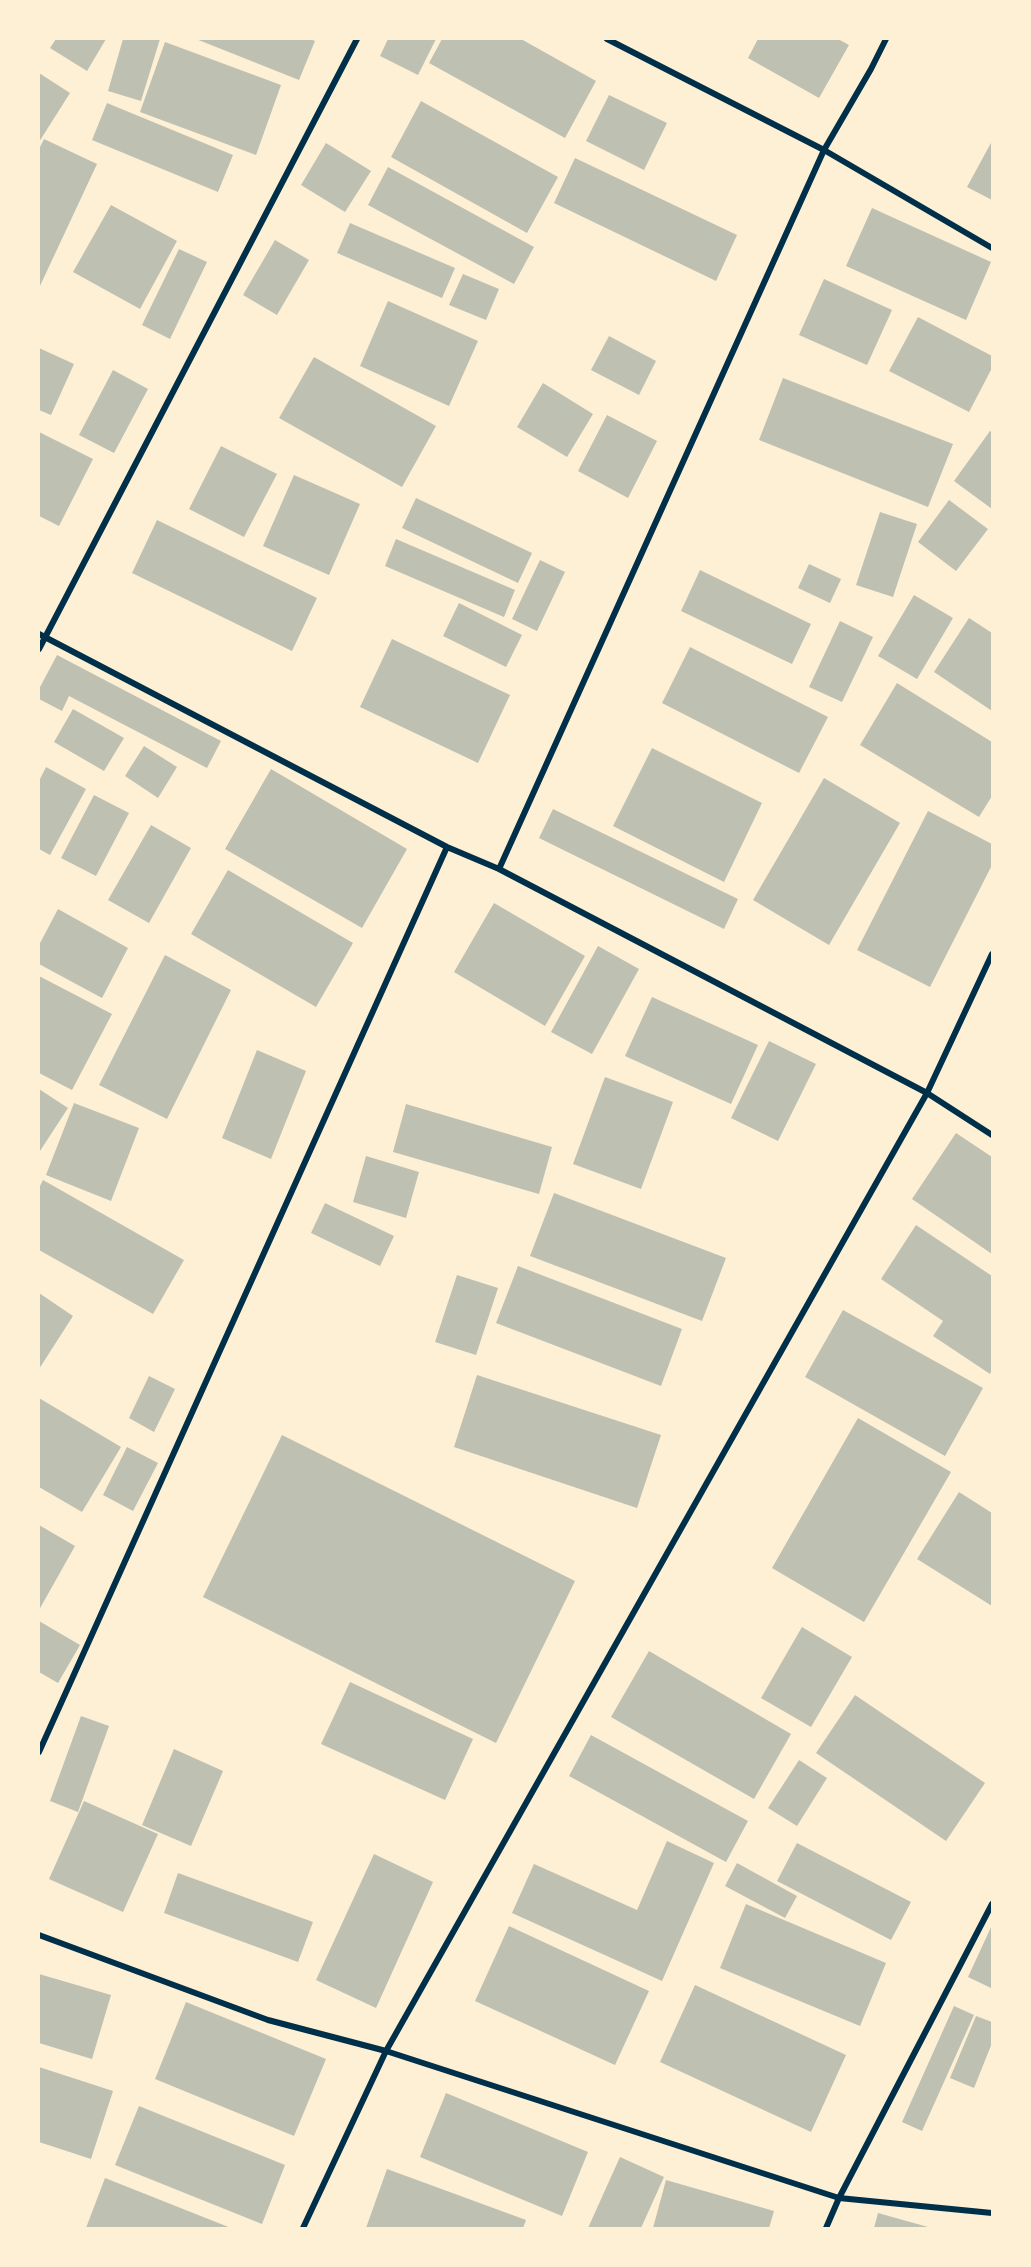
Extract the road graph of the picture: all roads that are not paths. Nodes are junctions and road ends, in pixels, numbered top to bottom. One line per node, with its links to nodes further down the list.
1 (357, 39): 6 (street)
2 (607, 39): 4 (street)
3 (886, 39): 4 (street)
4 (824, 150): 5 (street); 9 (street)
5 (992, 248)
6 (42, 635): 7 (street); 8 (street)
7 (39, 649)
8 (447, 847): 9 (street); 13 (street)
9 (499, 869): 11 (street)
10 (992, 954): 11 (street)
11 (927, 1093): 12 (street); 16 (street)
12 (992, 1135)
13 (39, 1752)
14 (992, 1904): 17 (street)
15 (39, 1935): 16 (street)
16 (386, 2051): 17 (street); 19 (street)
17 (839, 2198): 18 (street); 20 (street)
18 (992, 2213)
19 (303, 2228)
20 (826, 2228)

